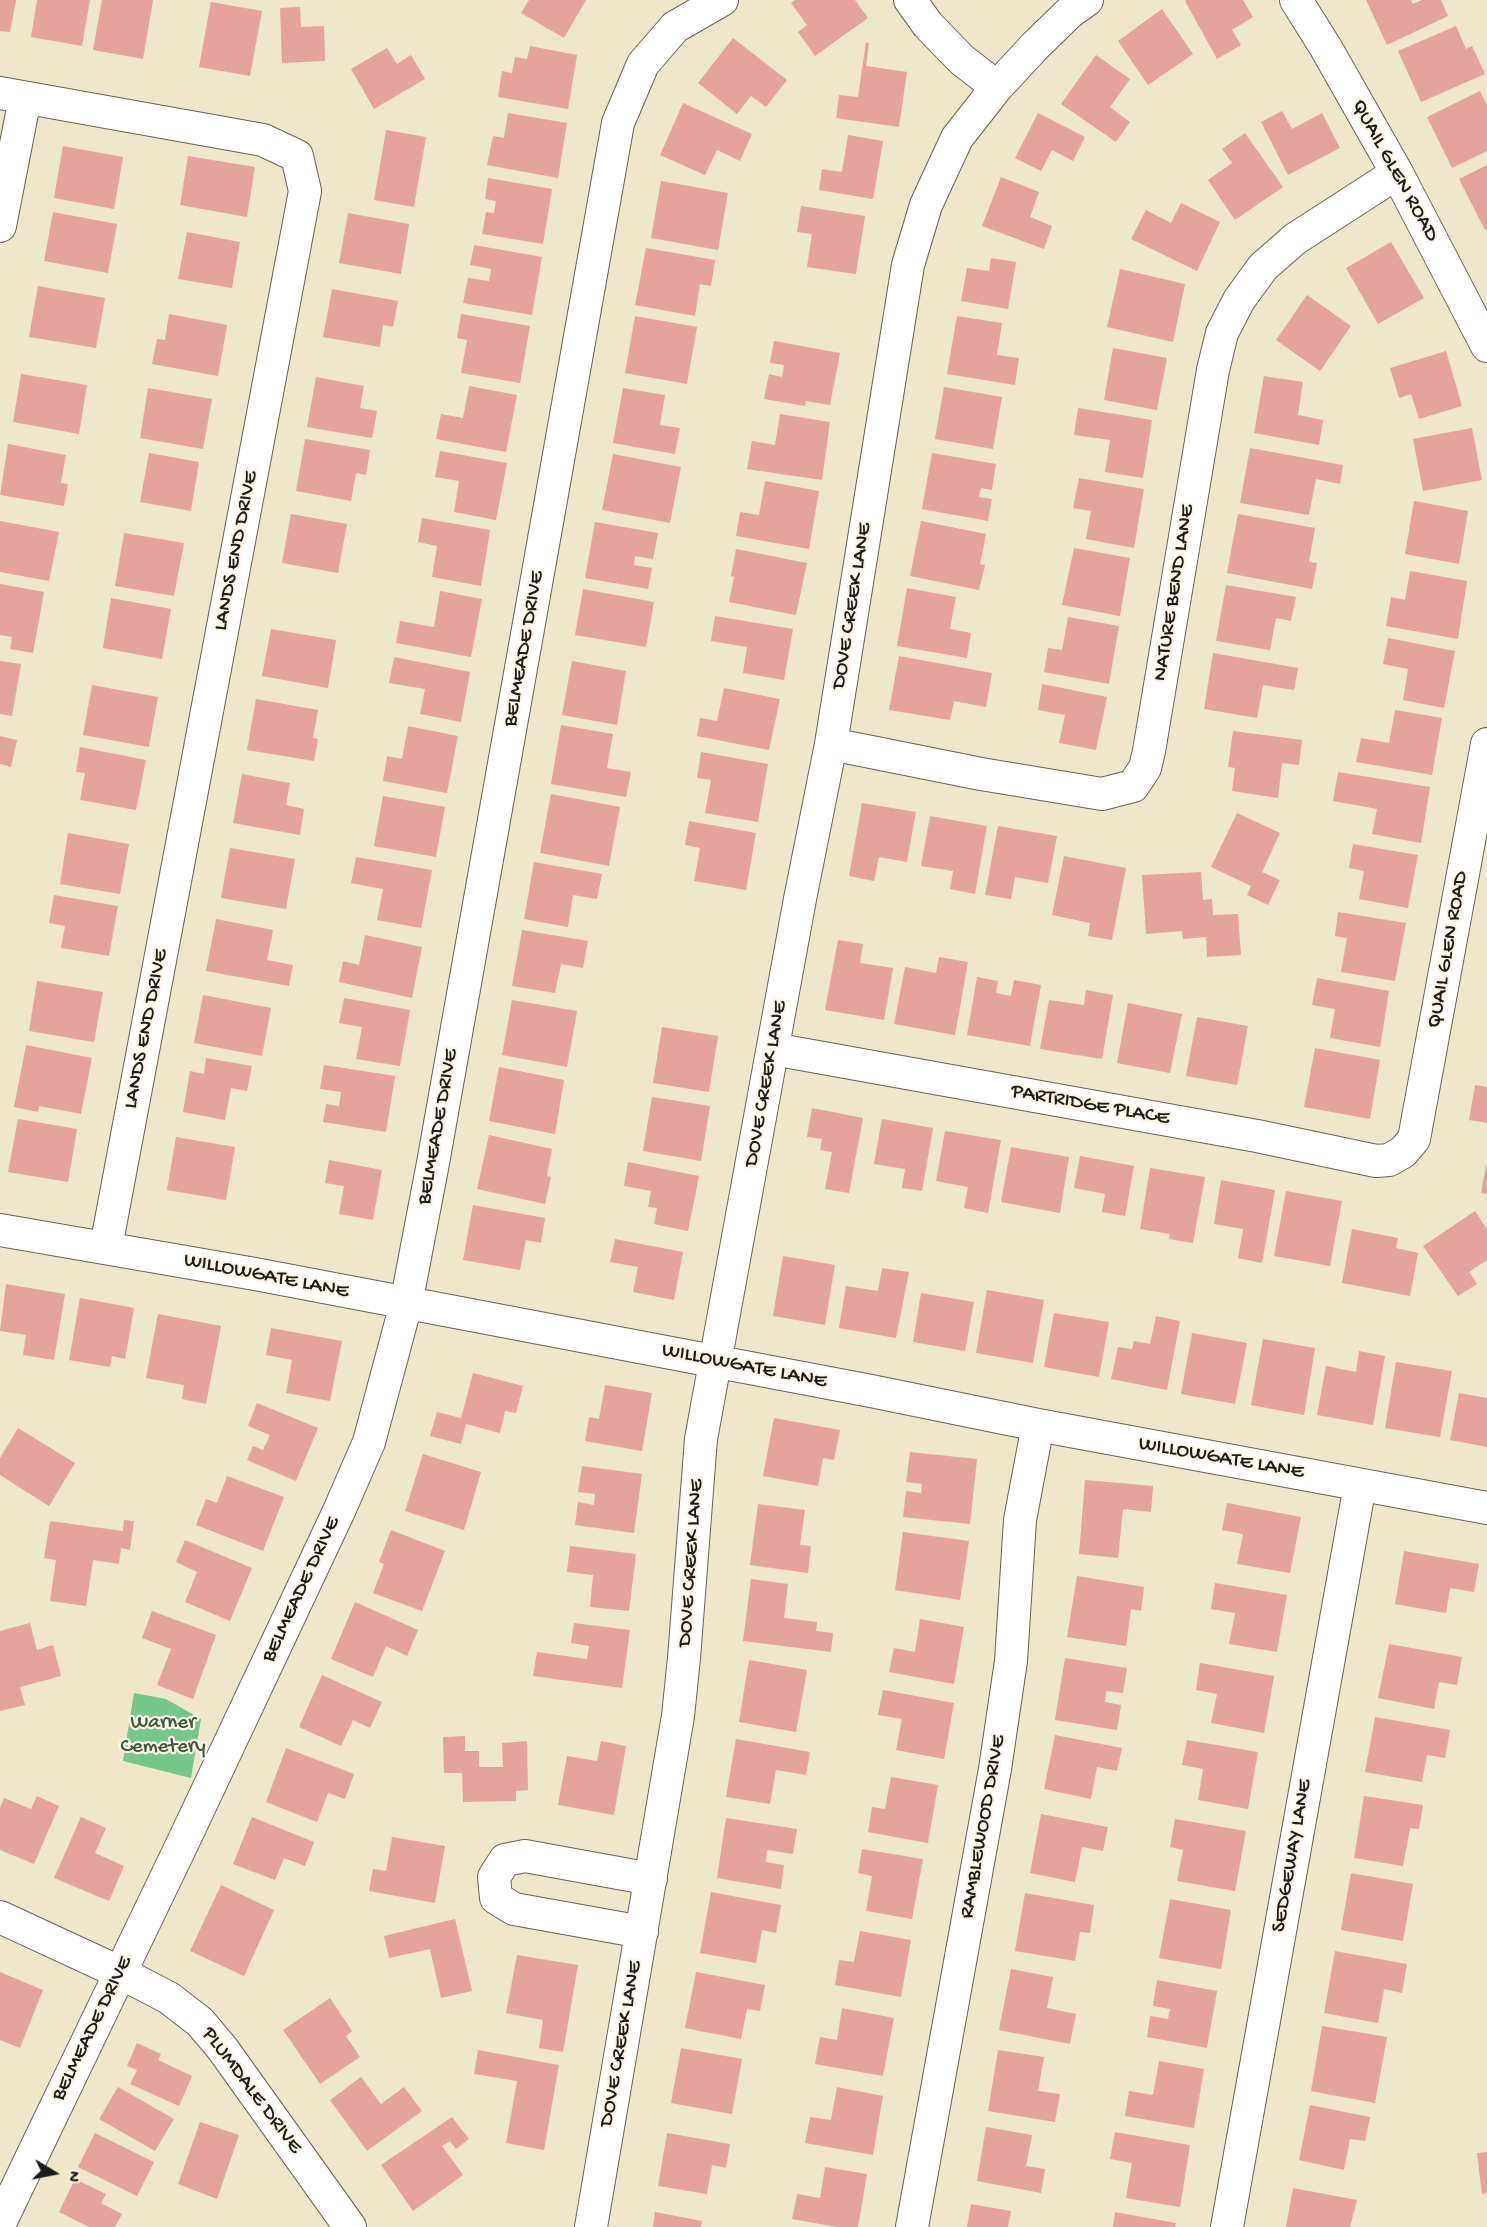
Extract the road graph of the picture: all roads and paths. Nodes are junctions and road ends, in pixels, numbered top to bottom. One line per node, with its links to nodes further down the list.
1 (722, 0): 16 (street, BELMEADE DRIVE)
2 (910, 0): 5 (street)
3 (1087, 0): 5 (street, DOVE CREEK LANE)
4 (1296, 0): 7 (street, QUAIL GLEN ROAD)
5 (996, 87): 10 (street, DOVE CREEK LANE)
6 (13, 95): 8 (street); 15 (street, LANDS END DRIVE)
7 (1397, 173): 9 (street, QUAIL GLEN ROAD); 10 (street, NATURE BEND LANE)
8 (0, 226)
9 (1487, 346)
10 (831, 744): 12 (street, DOVE CREEK LANE)
11 (1487, 744): 13 (street, QUAIL GLEN ROAD)
12 (773, 1049): 13 (street, PARTRIDGE PLACE); 17 (street, DOVE CREEK LANE)
13 (1403, 1152)
14 (0, 1230): 15 (street, WILLOWGATE LANE)
15 (106, 1247): 16 (street, WILLOWGATE LANE)
16 (406, 1304): 17 (street, WILLOWGATE LANE); 24 (street, BELMEADE DRIVE)
17 (715, 1361): 18 (street, WILLOWGATE LANE); 21 (street, DOVE CREEK LANE)
18 (1038, 1425): 19 (street, WILLOWGATE LANE); 28 (street, RAMBLEWOOD DRIVE)
19 (1360, 1485): 20 (street, WILLOWGATE LANE); 29 (street, SEDGEWAY LANE)
20 (1487, 1508)
21 (651, 1879): 23 (street, DOVE CREEK LANE); 23 (street)
22 (0, 1917): 24 (street, PLUMDALE DRIVE)
23 (642, 1932): 27 (street, DOVE CREEK LANE)
24 (121, 1973): 25 (street, BELMEADE DRIVE); 26 (street, PLUMDALE DRIVE)
25 (0, 2223)
26 (350, 2227)
27 (591, 2227)
28 (912, 2227)
29 (1227, 2227)

